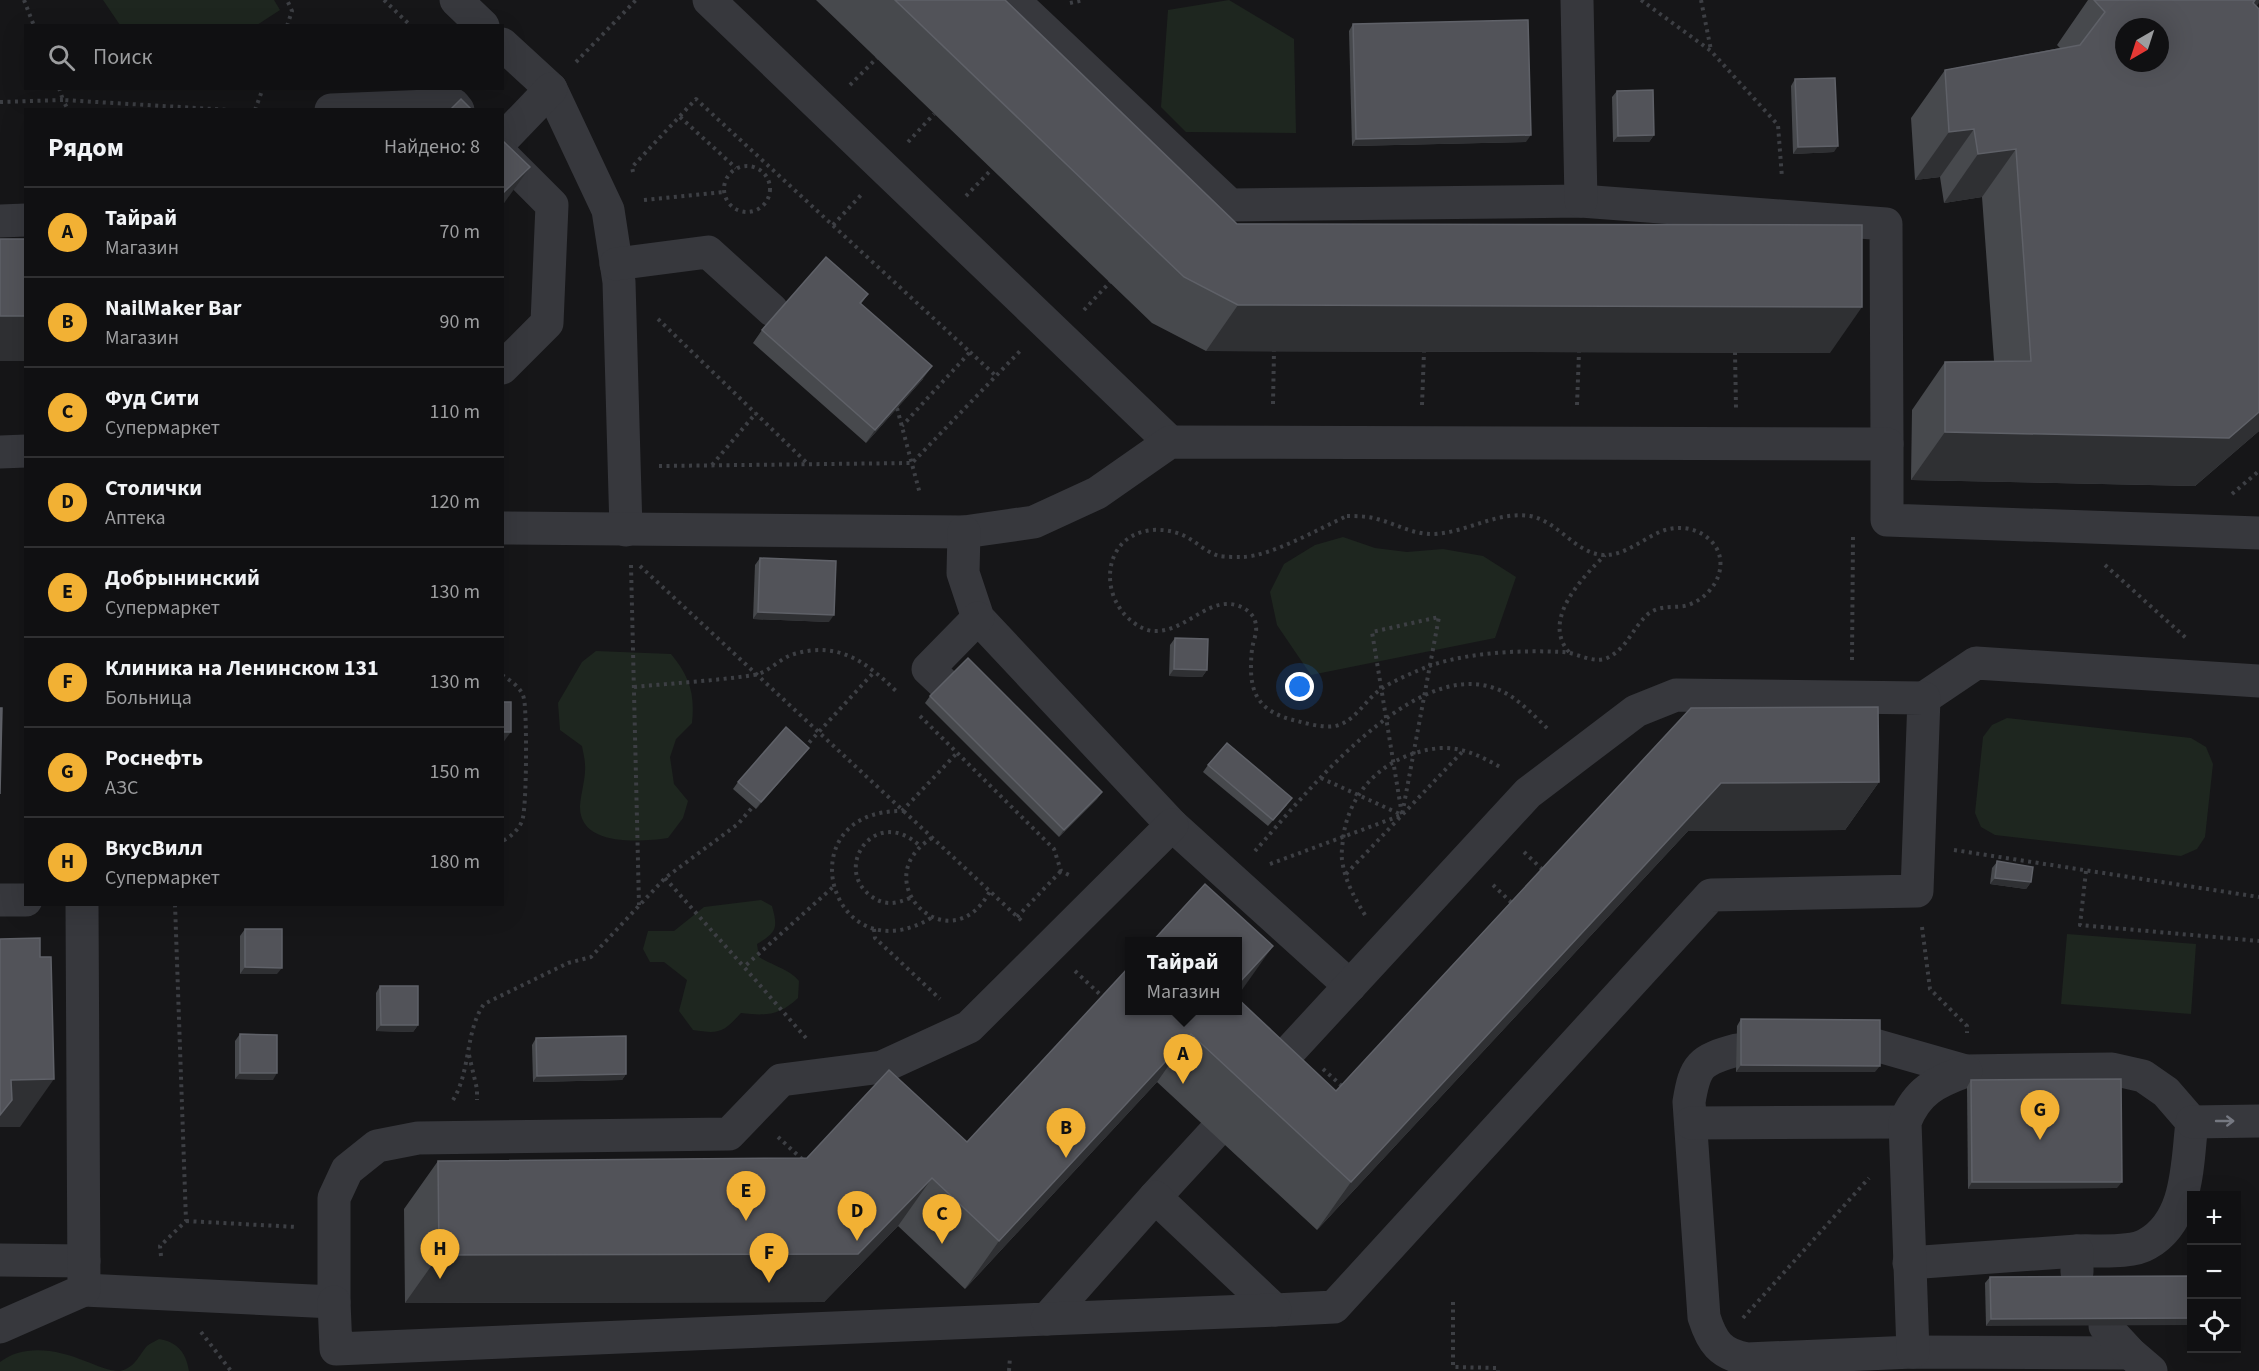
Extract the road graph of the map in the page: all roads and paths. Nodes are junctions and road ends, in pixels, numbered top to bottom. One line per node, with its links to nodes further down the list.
1 (24, 0): 11 (path)
2 (287, 0): 12 (path)
3 (384, 0): 13 (path)
4 (456, 0): 14 (lane)
5 (636, 0): 17 (path)
6 (709, 0): 42 (lane)
7 (1013, 0): 37 (lane)
8 (1577, 0): 37 (lane)
9 (1641, 0): 16 (path)
10 (1701, 0): 16 (path)
11 (33, 24)
12 (288, 24)
13 (409, 24)
14 (481, 24)
15 (504, 46): 17 (lane)
16 (1711, 51): 34 (path)
17 (551, 89): 29 (lane); 40 (lane)
18 (60, 90): 21 (path)
19 (262, 90): 25 (path)
20 (696, 99): 31 (path)
21 (63, 100): 22 (path); 23 (path); 24 (path)
22 (0, 102)
23 (67, 108)
24 (197, 108)
25 (256, 108)
26 (380, 108): 27 (lane)
27 (456, 108)
28 (680, 117): 32 (path)
29 (504, 138)
30 (504, 157): 48 (lane)
31 (769, 165): 33 (path); 45 (path)
32 (736, 168): 33 (path); 35 (path)
33 (763, 172): 35 (path)
34 (1782, 184)
35 (724, 192): 36 (path)
36 (635, 201)
37 (1581, 201): 57 (lane)
38 (24, 220): 39 (lane)
39 (0, 221)
40 (617, 273): 41 (lane); 53 (path); 62 (lane)
41 (772, 310)
42 (1046, 323): 49 (path); 56 (lane)
43 (1274, 351): 50 (path)
44 (1424, 351): 51 (path)
45 (970, 352): 49 (path); 55 (path)
46 (1579, 352): 52 (path)
47 (1735, 352): 54 (path)
48 (504, 366)
49 (996, 376): 61 (path)
50 (1273, 409)
51 (1422, 411)
52 (1577, 412)
53 (756, 413): 60 (path); 61 (path)
54 (1736, 414)
55 (902, 426)
56 (1170, 441): 57 (lane); 65 (lane)
57 (1887, 444): 67 (lane)
58 (24, 451): 59 (lane)
59 (0, 452)
60 (712, 465): 61 (path); 62 (path)
61 (809, 465)
62 (624, 466): 64 (lane)
63 (504, 528): 64 (lane)
64 (626, 530): 65 (lane)
65 (964, 532): 70 (lane)
66 (1852, 533): 83 (path)
67 (2259, 533)
68 (1605, 555): 71 (path); 71 (path); 80 (path)
69 (2105, 564): 76 (path)
70 (978, 618): 78 (lane); 100 (lane)
71 (1569, 652): 72 (path)
72 (1430, 666): 80 (path); 80 (path); 81 (path)
73 (875, 671): 74 (path); 82 (path); 87 (path)
74 (757, 675): 79 (path); 79 (path); 87 (path)
75 (504, 676): 103 (path)
76 (2204, 678): 77 (lane); 84 (lane)
77 (2259, 681)
78 (944, 684)
79 (634, 687): 121 (path)
80 (1382, 688): 86 (path)
81 (1425, 694): 86 (path); 91 (path); 92 (path)
82 (901, 696)
83 (1852, 697): 84 (lane); 92 (lane)
84 (1924, 698): 104 (lane)
85 (917, 712): 90 (path)
86 (1386, 718): 93 (path); 94 (path)
87 (818, 732): 88 (path); 98 (path)
88 (804, 749)
89 (1463, 752): 91 (path); 95 (path); 99 (path)
90 (957, 753): 98 (path); 106 (path)
91 (1414, 753): 93 (path); 99 (path)
92 (1578, 756): 95 (lane)
93 (1394, 762): 96 (path); 99 (path)
94 (1320, 777): 96 (path); 111 (path)
95 (1528, 793): 125 (lane)
96 (1358, 795): 99 (path); 101 (path)
97 (760, 799): 109 (path)
98 (902, 810): 102 (path); 112 (path)
99 (1402, 815): 101 (path); 108 (path)
100 (1172, 825): 111 (lane); 127 (lane)
101 (1343, 837): 108 (path); 111 (path)
102 (932, 838): 105 (path); 113 (path)
103 (504, 840)
104 (1919, 845): 107 (path); 114 (lane)
105 (920, 846): 116 (path); 116 (path)
106 (1061, 871): 110 (path); 122 (path)
107 (2086, 871): 115 (path); 126 (path)
108 (1345, 874): 125 (path)
109 (665, 878): 121 (path); 128 (path)
110 (1073, 878)
111 (1231, 879): 129 (lane)
112 (833, 886): 124 (path); 128 (path)
113 (990, 891): 122 (path); 123 (path)
114 (1917, 891): 135 (path); 156 (lane)
115 (2259, 897)
116 (910, 898): 123 (path)
117 (0, 900): 118 (lane)
118 (24, 900)
119 (82, 906): 152 (lane)
120 (175, 906): 148 (path)
121 (639, 906): 134 (path)
122 (1017, 917): 127 (path)
123 (931, 918): 124 (path)
124 (874, 929): 131 (path)
125 (1393, 939): 129 (lane)
126 (2259, 941)
127 (1050, 947): 130 (path); 131 (lane)
128 (744, 967): 136 (path)
129 (1350, 986): 137 (lane)
130 (1107, 1001)
131 (969, 1027): 136 (lane)
132 (1875, 1045): 135 (lane)
133 (1737, 1050): 141 (lane)
134 (469, 1054): 144 (path); 145 (path)
135 (1966, 1071): 140 (lane); 142 (lane)
136 (836, 1073): 138 (lane)
137 (1252, 1091)
138 (750, 1112): 145 (lane); 146 (path)
139 (2259, 1121): 140 (lane, one-way to 139)
140 (2192, 1122): 151 (lane)
141 (1691, 1123): 142 (lane); 160 (lane)
142 (1905, 1130): 151 (lane); 160 (path)
143 (1213, 1134): 147 (lane)
144 (418, 1137): 145 (lane); 149 (lane)
145 (475, 1137)
146 (810, 1166)
147 (1155, 1197): 156 (lane); 157 (lane)
148 (186, 1221): 149 (path); 153 (path)
149 (334, 1229): 154 (lane)
150 (0, 1260): 152 (lane)
151 (1910, 1263): 161 (lane)
152 (84, 1275): 153 (lane); 159 (lane)
153 (166, 1294): 154 (lane)
154 (334, 1302): 157 (lane)
155 (1453, 1302): 163 (path)
156 (1275, 1310): 157 (lane)
157 (1047, 1319)
158 (2105, 1326): 162 (lane)
159 (0, 1327)
160 (1718, 1346): 161 (lane)
161 (1913, 1352): 162 (lane)
162 (2140, 1362)
163 (1498, 1371)

